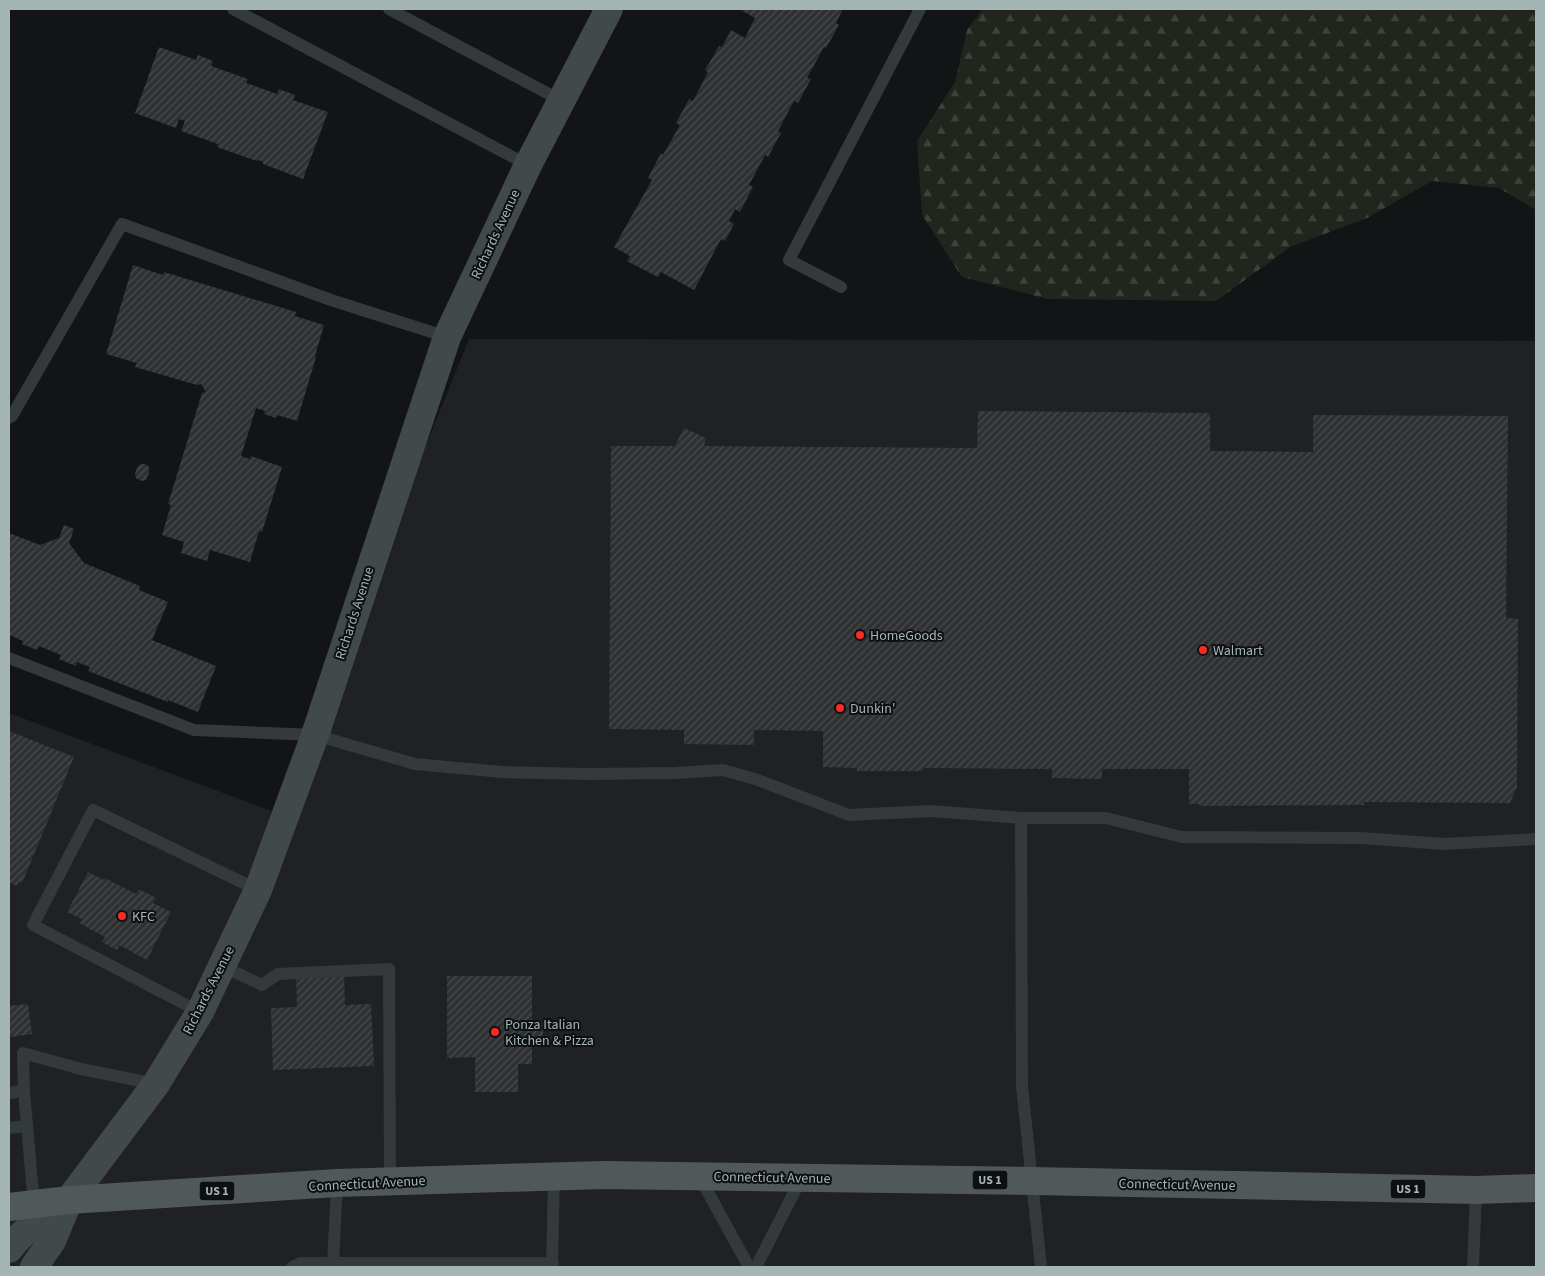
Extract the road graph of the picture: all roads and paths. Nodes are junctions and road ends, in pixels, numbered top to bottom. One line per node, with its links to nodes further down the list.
1 (234, 9): 6 (lane)
2 (388, 9): 5 (lane)
3 (609, 9): 5 (street, Richards Avenue)
4 (920, 9): 7 (lane)
5 (562, 101): 6 (street, Richards Avenue)
6 (528, 165): 8 (street, Richards Avenue)
7 (841, 287)
8 (446, 337): 9 (lane); 11 (street, Richards Avenue)
9 (9, 418)
10 (9, 658): 11 (lane)
11 (314, 735): 12 (lane); 14 (street, Richards Avenue)
12 (1022, 818): 13 (lane); 26 (lane)
13 (1536, 839)
14 (258, 890): 15 (street, Richards Avenue); 16 (lane)
15 (222, 966): 16 (street, Richards Avenue); 25 (lane)
16 (200, 1012): 17 (street, Richards Avenue)
17 (156, 1084): 18 (lane); 30 (street, Richards Avenue)
18 (24, 1092): 19 (lane); 20 (lane)
19 (9, 1093)
20 (27, 1126): 21 (lane); 31 (lane)
21 (9, 1128)
22 (554, 1175): 23 (main road, Connecticut Avenue / US 1); 25 (main road, Connecticut Avenue / US 1); 34 (lane)
23 (699, 1176): 24 (main road, Connecticut Avenue / US 1); 37 (lane)
24 (802, 1178): 26 (main road, Connecticut Avenue / US 1); 38 (lane)
25 (390, 1181): 27 (main road, Connecticut Avenue / US 1)
26 (1032, 1181): 29 (main road, Connecticut Avenue / US 1); 39 (lane)
27 (337, 1183): 30 (main road, Connecticut Avenue / US 1); 33 (lane)
28 (1536, 1188): 29 (main road, Connecticut Avenue / US 1)
29 (1476, 1190): 40 (lane)
30 (70, 1200): 31 (main road, Connecticut Avenue / US 1); 32 (street, Richards Avenue); 35 (street, Richards Avenue)
31 (22, 1206)
32 (9, 1249)
33 (332, 1264): 34 (lane); 36 (lane)
34 (552, 1265)
35 (34, 1267)
36 (292, 1267)
37 (749, 1267)
38 (756, 1267)
39 (1041, 1267)
40 (1472, 1267)

